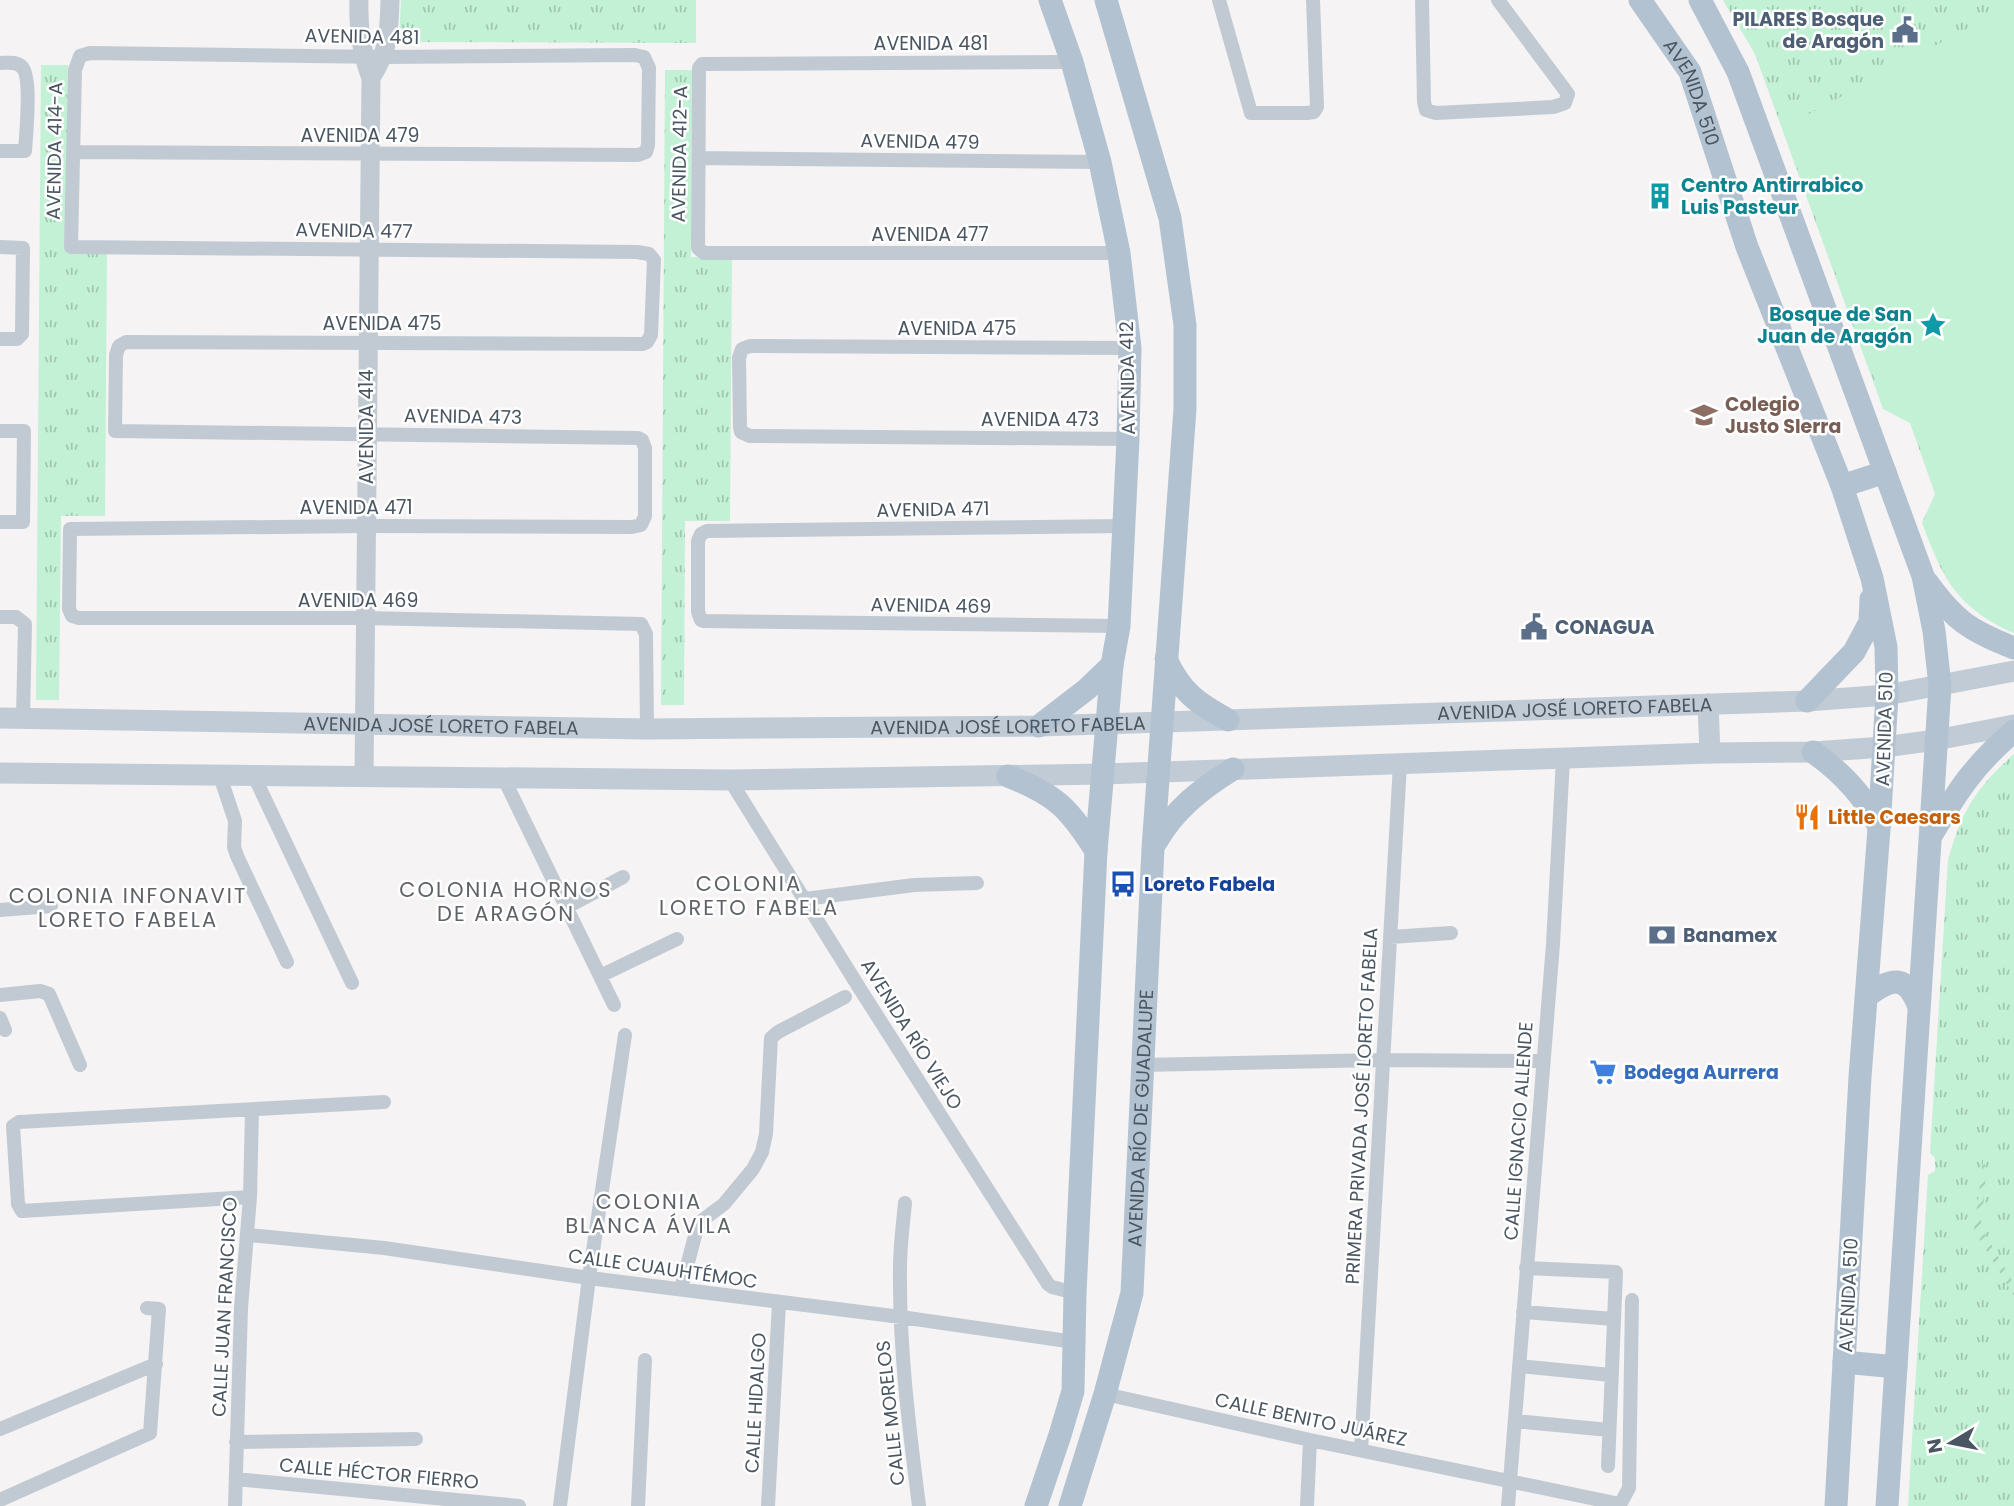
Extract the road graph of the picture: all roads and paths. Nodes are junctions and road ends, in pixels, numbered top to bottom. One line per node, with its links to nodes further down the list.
1 (359, 0): 11 (street, AVENIDA 414)
2 (390, 0): 13 (street)
3 (1050, 0): 16 (main road, AVENIDA 412)
4 (1106, 0): 53 (main road)
5 (1219, 0): 6 (street)
6 (1314, 0)
7 (1422, 0): 8 (street)
8 (1499, 0)
9 (1640, 0): 40 (main road, AVENIDA 510)
10 (1700, 0): 39 (main road)
11 (363, 56): 12 (street, AVENIDA 481); 13 (street, AVENIDA 481); 18 (street, AVENIDA 414)
12 (80, 57): 20 (street, AVENIDA 414-A)
13 (384, 57): 14 (street, AVENIDA 481); 18 (street)
14 (644, 57): 21 (street, AVENIDA 412-A)
15 (0, 62): 19 (street, AVENIDA 414-A)
16 (1072, 62): 17 (street, AVENIDA 481); 24 (main road, AVENIDA 412)
17 (706, 63): 23 (street, AVENIDA 412-A)
18 (371, 78): 22 (street, AVENIDA 414)
19 (0, 151)
20 (72, 152): 22 (street, AVENIDA 479); 26 (street, AVENIDA 414-A)
21 (646, 152): 22 (street, AVENIDA 479)
22 (369, 154): 27 (street, AVENIDA 414)
23 (699, 158): 24 (street, AVENIDA 479); 28 (street, AVENIDA 412-A)
24 (1100, 162): 29 (main road, AVENIDA 412)
25 (0, 247): 30 (street)
26 (71, 247): 27 (street, AVENIDA 477)
27 (368, 250): 31 (street, AVENIDA 414); 32 (street, AVENIDA 477)
28 (699, 250): 29 (street, AVENIDA 477)
29 (1119, 253): 33 (main road, AVENIDA 412)
30 (0, 339)
31 (367, 342): 32 (street, AVENIDA 475); 35 (street, AVENIDA 475); 37 (street, AVENIDA 414)
32 (647, 342)
33 (1130, 348): 36 (street, AVENIDA 475); 38 (main road, AVENIDA 412)
34 (0, 431): 41 (street)
35 (115, 431): 37 (street, AVENIDA 473)
36 (741, 432): 38 (street, AVENIDA 473)
37 (366, 433): 42 (street, AVENIDA 473); 43 (street, AVENIDA 414)
38 (1128, 439): 44 (main road, AVENIDA 412)
39 (1885, 472): 40 (main road); 45 (main road)
40 (1842, 486): 46 (main road, AVENIDA 510)
41 (0, 522)
42 (641, 525): 43 (street, AVENIDA 471)
43 (366, 526): 47 (street, AVENIDA 471); 49 (street, AVENIDA 414)
44 (1124, 526): 50 (street, AVENIDA 471); 51 (main road, AVENIDA 412)
45 (1923, 576): 52 (main road); 56 (main road)
46 (1872, 578): 57 (main road, AVENIDA 510); 58 (main road)
47 (72, 616): 49 (street, AVENIDA 469)
48 (0, 617): 61 (street)
49 (365, 618): 64 (street, AVENIDA 414); 68 (street, AVENIDA 469)
50 (701, 620): 51 (street, AVENIDA 469)
51 (1119, 626): 54 (main road, AVENIDA 412)
52 (2014, 648)
53 (1166, 659): 62 (main road); 63 (main road)
54 (1112, 665): 65 (main road, AVENIDA 412); 67 (main road)
55 (2014, 671): 56 (main road, AVENIDA JOSÉ LORETO FABELA)
56 (1940, 686): 57 (main road, AVENIDA JOSÉ LORETO FABELA); 70 (main road)
57 (1887, 695): 58 (main road, AVENIDA JOSÉ LORETO FABELA); 71 (main road, AVENIDA 510)
58 (1807, 701): 59 (main road, AVENIDA JOSÉ LORETO FABELA)
59 (1708, 704): 62 (main road, AVENIDA JOSÉ LORETO FABELA); 73 (main road)
60 (0, 718): 61 (main road, AVENIDA JOSÉ LORETO FABELA)
61 (23, 719): 64 (main road, AVENIDA JOSÉ LORETO FABELA)
62 (1228, 720): 63 (main road, AVENIDA JOSÉ LORETO FABELA)
63 (1162, 722): 65 (main road, AVENIDA JOSÉ LORETO FABELA); 77 (main road, AVENIDA RÍO DE GUADALUPE)
64 (364, 723): 68 (main road, AVENIDA JOSÉ LORETO FABELA); 82 (street, AVENIDA 414)
65 (1107, 723): 67 (main road, AVENIDA JOSÉ LORETO FABELA); 79 (main road)
66 (2014, 725): 70 (main road)
67 (1039, 726): 68 (main road, AVENIDA JOSÉ LORETO FABELA)
68 (647, 729)
69 (2014, 732): 87 (main road)
70 (1936, 740): 71 (main road); 87 (main road)
71 (1884, 747): 72 (main road); 86 (main road, AVENIDA 510)
72 (1813, 752): 73 (main road); 86 (main road)
73 (1710, 753): 74 (main road)
74 (1563, 759): 75 (main road); 109 (street, CALLE IGNACIO ALLENDE)
75 (1400, 764): 76 (main road); 97 (street, PRIMERA PRIVADA JOSÉ LORETO FABELA)
76 (1233, 769): 77 (main road); 88 (main road)
77 (1159, 772): 79 (main road); 88 (main road, AVENIDA RÍO DE GUADALUPE)
78 (0, 773): 80 (main road)
79 (1103, 774): 83 (main road); 89 (main road)
80 (220, 776): 81 (main road); 99 (street)
81 (254, 776): 82 (main road); 101 (street)
82 (364, 776): 84 (main road)
83 (1008, 776): 85 (main road); 89 (main road)
84 (504, 779): 85 (main road); 94 (street)
85 (730, 780): 92 (street, AVENIDA RÍO VIEJO)
86 (1879, 829): 103 (main road, AVENIDA 510)
87 (1929, 839): 105 (main road)
88 (1153, 848): 111 (main road, AVENIDA RÍO DE GUADALUPE)
89 (1096, 851): 120 (main road)
90 (623, 877): 94 (street)
91 (977, 883): 92 (street)
92 (805, 899): 120 (street, AVENIDA RÍO VIEJO)
93 (51, 906): 95 (street)
94 (565, 908): 100 (street)
95 (0, 910)
96 (1451, 933): 97 (street)
97 (1391, 937): 108 (street, PRIMERA PRIVADA JOSÉ LORETO FABELA)
98 (677, 939): 100 (street)
99 (287, 962)
100 (600, 976): 106 (street)
101 (352, 983)
102 (0, 995): 110 (street)
103 (1867, 996): 105 (main road); 129 (main road, AVENIDA 510)
104 (845, 997): 119 (street)
105 (1918, 1004): 132 (main road)
106 (614, 1005)
107 (625, 1035): 118 (street)
108 (1382, 1060): 109 (street); 111 (street); 141 (street, PRIMERA PRIVADA JOSÉ LORETO FABELA)
109 (1542, 1061): 117 (street, CALLE IGNACIO ALLENDE)
110 (80, 1065)
111 (1142, 1065): 134 (main road, AVENIDA RÍO DE GUADALUPE)
112 (384, 1102): 113 (street)
113 (252, 1110): 114 (street, CALLE JUAN FRANCISCO); 114 (street)
114 (250, 1197): 116 (street, CALLE JUAN FRANCISCO)
115 (905, 1203): 125 (street, CALLE MORELOS)
116 (248, 1235): 118 (street, CALLE CUAUHTÉMOC); 140 (street, CALLE JUAN FRANCISCO)
117 (1526, 1268): 124 (street, CALLE IGNACIO ALLENDE); 126 (street)
118 (589, 1278): 119 (street, CALLE CUAUHTÉMOC); 148 (street)
119 (681, 1289): 122 (street, CALLE CUAUHTÉMOC)
120 (1075, 1293): 127 (main road)
121 (1632, 1300): 144 (street, CALLE BENITO JUÁREZ)
122 (779, 1303): 125 (street, CALLE CUAUHTÉMOC); 150 (street, CALLE HIDALGO)
123 (147, 1308): 130 (street)
124 (1523, 1312): 126 (street); 131 (street, CALLE IGNACIO ALLENDE)
125 (901, 1317): 127 (street, CALLE CUAUHTÉMOC); 151 (street, CALLE MORELOS)
126 (1614, 1319): 133 (street)
127 (1074, 1342): 152 (main road)
128 (645, 1360): 149 (street)
129 (1844, 1362): 132 (main road); 156 (main road, AVENIDA 510)
130 (156, 1364): 136 (street); 145 (street)
131 (1519, 1366): 133 (street); 135 (street, CALLE IGNACIO ALLENDE)
132 (1896, 1367): 157 (main road)
133 (1611, 1375): 137 (street)
134 (1105, 1394): 139 (street, CALLE BENITO JUÁREZ); 153 (main road, AVENIDA RÍO DE GUADALUPE)
135 (1515, 1421): 137 (street); 144 (street, CALLE IGNACIO ALLENDE)
136 (0, 1429)
137 (1609, 1430): 142 (street)
138 (416, 1440): 140 (street)
139 (1310, 1440): 141 (street, CALLE BENITO JUÁREZ); 154 (street)
140 (236, 1442): 143 (street, CALLE JUAN FRANCISCO)
141 (1362, 1450): 144 (street, CALLE BENITO JUÁREZ)
142 (1608, 1466)
143 (236, 1479): 146 (street, CALLE JUAN FRANCISCO); 147 (street, CALLE HÉCTOR FIERRO)
144 (1510, 1480): 155 (street, CALLE IGNACIO ALLENDE)
145 (0, 1500)
146 (235, 1506)
147 (519, 1506)
148 (559, 1506)
149 (638, 1506)
150 (768, 1506)
151 (919, 1506)
152 (1036, 1506)
153 (1070, 1506)
154 (1307, 1506)
155 (1508, 1506)
156 (1836, 1506)
157 (1887, 1506)

